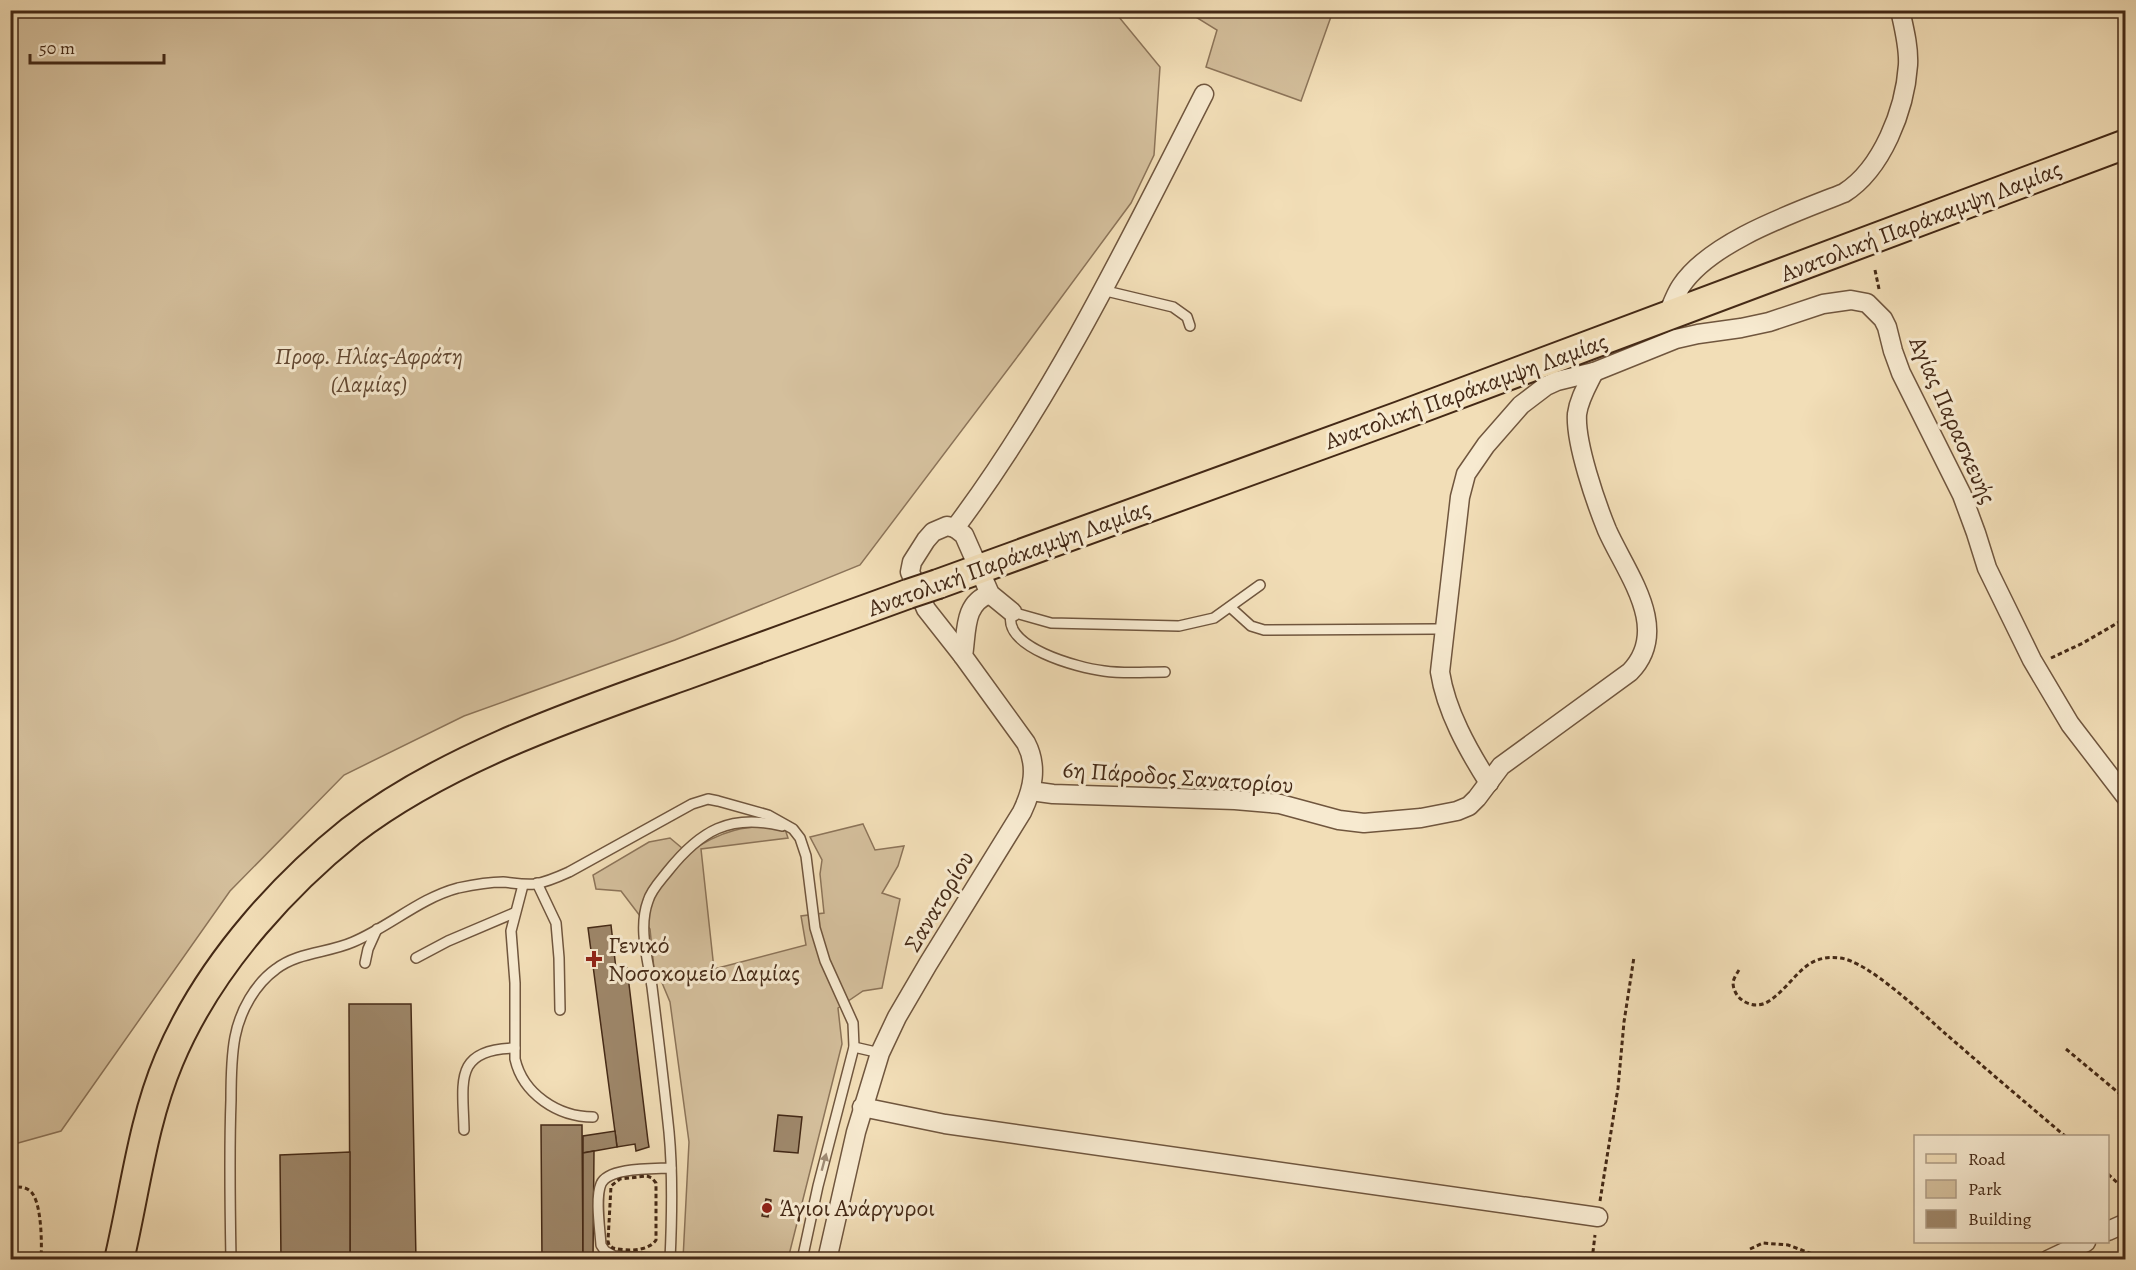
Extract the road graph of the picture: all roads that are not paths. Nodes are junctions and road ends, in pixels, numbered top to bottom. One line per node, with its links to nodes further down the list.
1 (1900, 10): 5 (street)
2 (1204, 94): 4 (street)
3 (2126, 144): 5 (main road, Ανατολική Παράκαμψη Λαμίας)
4 (1101, 290): 6 (lane); 8 (street)
5 (1667, 316): 7 (main road, Ανατολική Παράκαμψη Λαμίας)
6 (1190, 326)
7 (1596, 362): 9 (main road, Ανατολική Παράκαμψη Λαμίας); 16 (street); 16 (street, 6η Πάροδος Σανατορίου); 18 (street, Αγίας Παρασκευής)
8 (955, 528): 9 (street); 14 (street, Σανατορίου)
9 (985, 582): 12 (street); 14 (street); 38 (main road, Ανατολική Παράκαμψη Λαμίας, bridge)
10 (1260, 585): 11 (lane)
11 (1230, 607): 12 (lane); 13 (lane)
12 (1012, 612): 15 (lane)
13 (1436, 629)
14 (963, 656): 17 (street, Σανατορίου)
15 (1165, 672)
16 (1489, 783): 17 (street, 6η Πάροδος Σανατορίου)
17 (1031, 791): 29 (street, Σανατορίου)
18 (2126, 797)
19 (794, 829): 20 (lane); 27 (lane); 33 (lane)
20 (537, 883): 21 (lane); 26 (lane)
21 (523, 885): 22 (lane); 23 (lane)
22 (514, 913): 24 (lane); 28 (lane)
23 (377, 929): 25 (lane); 40 (lane)
24 (416, 958)
25 (365, 963)
26 (560, 1010)
27 (854, 1047): 29 (lane); 41 (lane, one-way to 27)
28 (515, 1048): 31 (lane); 32 (lane)
29 (880, 1053): 30 (street, Σανατορίου)
30 (862, 1107): 34 (street); 42 (street, Σανατορίου)
31 (593, 1117)
32 (464, 1130)
33 (671, 1168): 39 (lane); 39 (lane)
34 (1598, 1217)
35 (2126, 1223): 36 (street)
36 (2109, 1231)
37 (2084, 1243): 43 (street)
38 (124, 1251)
39 (670, 1259)
40 (231, 1260)
41 (802, 1260)
42 (827, 1260)
43 (2048, 1260)

